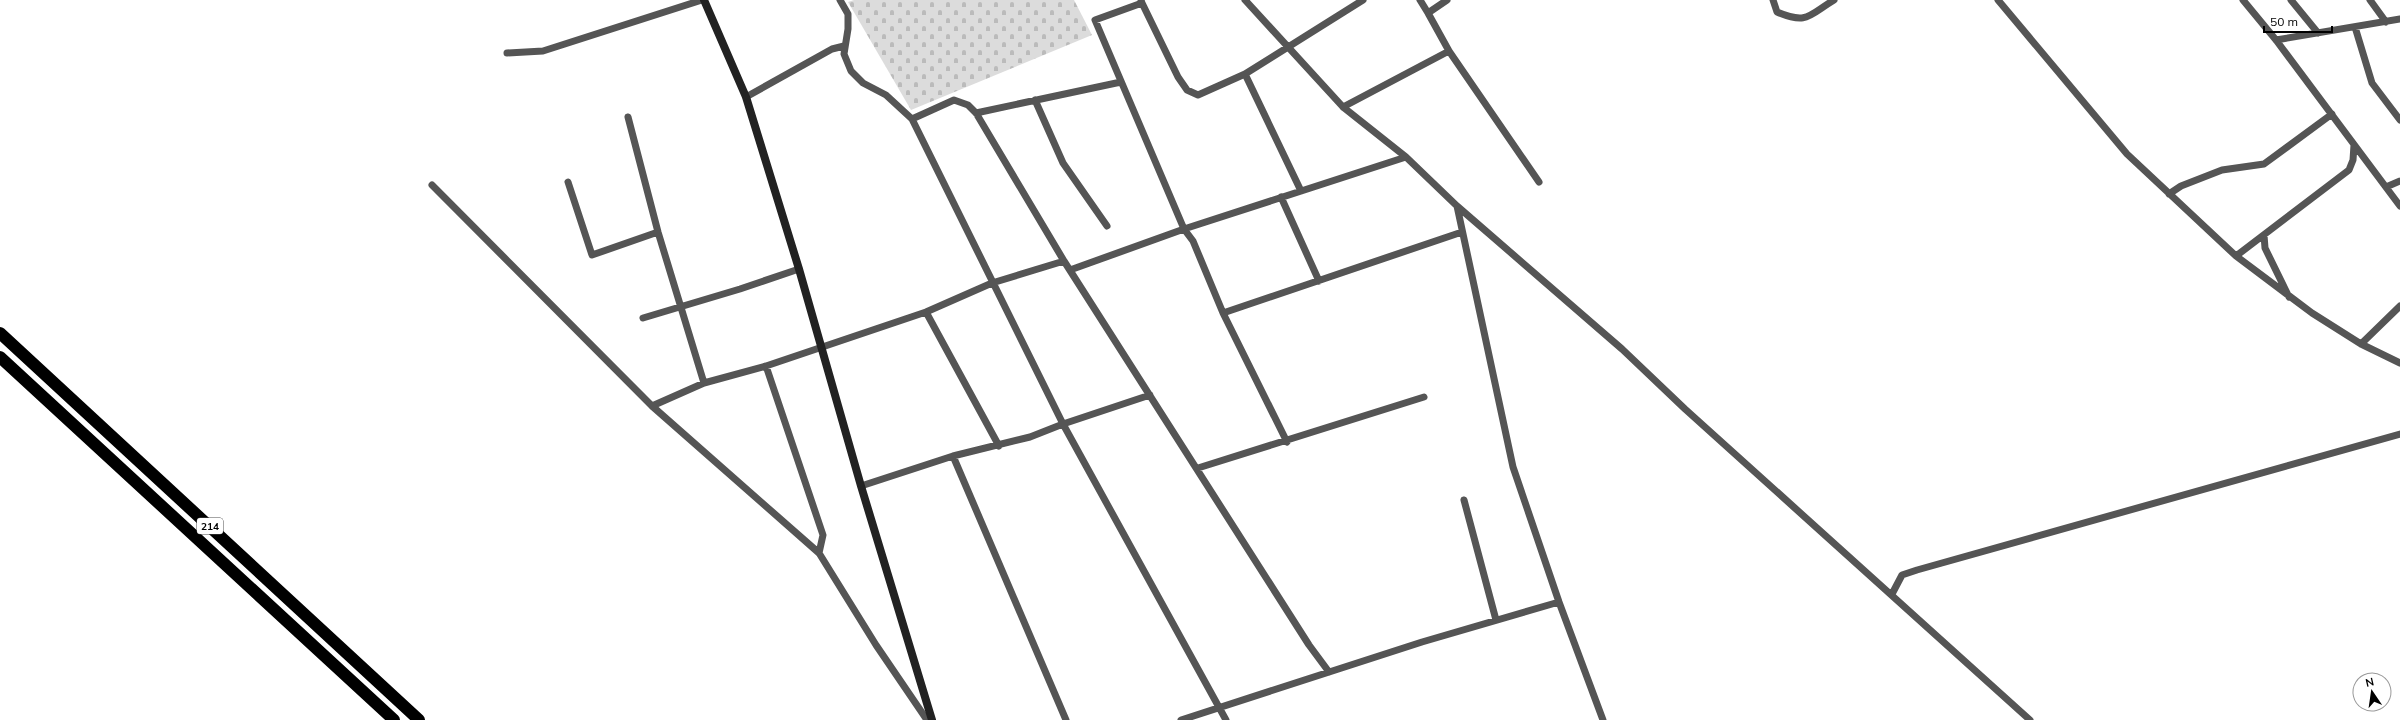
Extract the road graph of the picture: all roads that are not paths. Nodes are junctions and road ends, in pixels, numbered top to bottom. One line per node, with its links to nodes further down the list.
1 (703, 0): 23 (street); 26 (street)
2 (840, 0): 20 (street)
3 (1245, 0): 21 (street)
4 (1363, 0): 21 (street)
5 (1420, 0): 14 (street)
6 (1447, 0): 14 (street)
7 (1773, 0): 8 (street)
8 (1834, 0)
9 (1998, 0): 42 (street)
10 (2243, 0): 19 (street)
11 (2291, 0): 18 (street)
12 (2370, 0): 16 (street)
13 (1142, 1): 24 (street); 25 (street)
14 (1428, 13): 22 (street)
15 (2400, 19): 16 (street)
16 (2386, 22): 17 (street)
17 (2355, 27): 18 (street); 33 (street)
18 (2318, 33): 19 (street)
19 (2276, 40): 30 (street)
20 (844, 46): 26 (street); 32 (street)
21 (1286, 47): 24 (street); 28 (street)
22 (1449, 51): 28 (street); 38 (street)
23 (507, 53)
24 (1245, 74): 41 (street)
25 (1121, 82): 27 (street); 47 (street)
26 (746, 97): 53 (street)
27 (1035, 100): 29 (street); 46 (street)
28 (1343, 107): 35 (street)
29 (976, 113): 32 (street); 52 (street)
30 (2332, 114): 34 (street); 42 (street)
31 (628, 117): 48 (street)
32 (912, 119): 56 (street)
33 (2400, 120)
34 (2354, 145): 40 (street); 50 (street)
35 (1406, 157): 41 (street); 44 (street)
36 (2400, 181): 40 (street)
37 (568, 182): 48 (street)
38 (1538, 182)
39 (432, 185): 72 (street)
40 (2386, 187): 45 (street)
41 (1301, 191): 43 (street)
42 (2169, 194): 51 (street)
43 (1281, 198): 47 (street); 55 (street)
44 (1457, 206): 49 (street); 82 (street)
45 (2400, 206)
46 (1107, 226)
47 (1184, 229): 54 (street); 61 (street)
48 (658, 232): 58 (street)
49 (1462, 232): 55 (street); 83 (street)
50 (2264, 236): 51 (street); 57 (street)
51 (2236, 256): 57 (street)
52 (1064, 261): 54 (street); 56 (street)
53 (799, 269): 58 (street); 65 (street)
54 (1070, 270): 70 (street)
55 (1319, 281): 61 (street)
56 (992, 283): 60 (street); 73 (street)
57 (2289, 297): 64 (street)
58 (682, 305): 62 (street); 69 (street)
59 (2400, 306): 64 (street)
60 (926, 312): 65 (street); 76 (street)
61 (1223, 313): 75 (street)
62 (643, 318)
63 (0, 333): 88 (highway, 214)
64 (2361, 344): 67 (street)
65 (821, 346): 68 (street); 79 (street)
66 (0, 357): 87 (highway, 214)
67 (2400, 363)
68 (766, 366): 69 (street); 81 (street)
69 (704, 384): 72 (street)
70 (1150, 395): 73 (street); 78 (street)
71 (1424, 397): 75 (street)
72 (652, 406): 81 (street)
73 (1062, 424): 76 (street); 86 (street)
74 (2400, 434): 82 (street)
75 (1286, 442): 78 (street)
76 (999, 446): 77 (street)
77 (953, 456): 79 (street); 91 (street)
78 (1198, 468): 85 (street)
79 (861, 486): 90 (street)
80 (1464, 500): 84 (street)
81 (819, 553): 89 (street)
82 (1892, 594): 95 (street)
83 (1559, 602): 84 (street); 94 (street)
84 (1496, 620): 85 (street)
85 (1329, 672): 86 (street)
86 (1220, 706): 92 (street); 93 (street)
87 (394, 720)
88 (420, 720)
89 (927, 720)
90 (932, 720)
91 (1066, 720)
92 (1181, 720)
93 (1226, 720)
94 (1603, 720)
95 (2030, 720)

